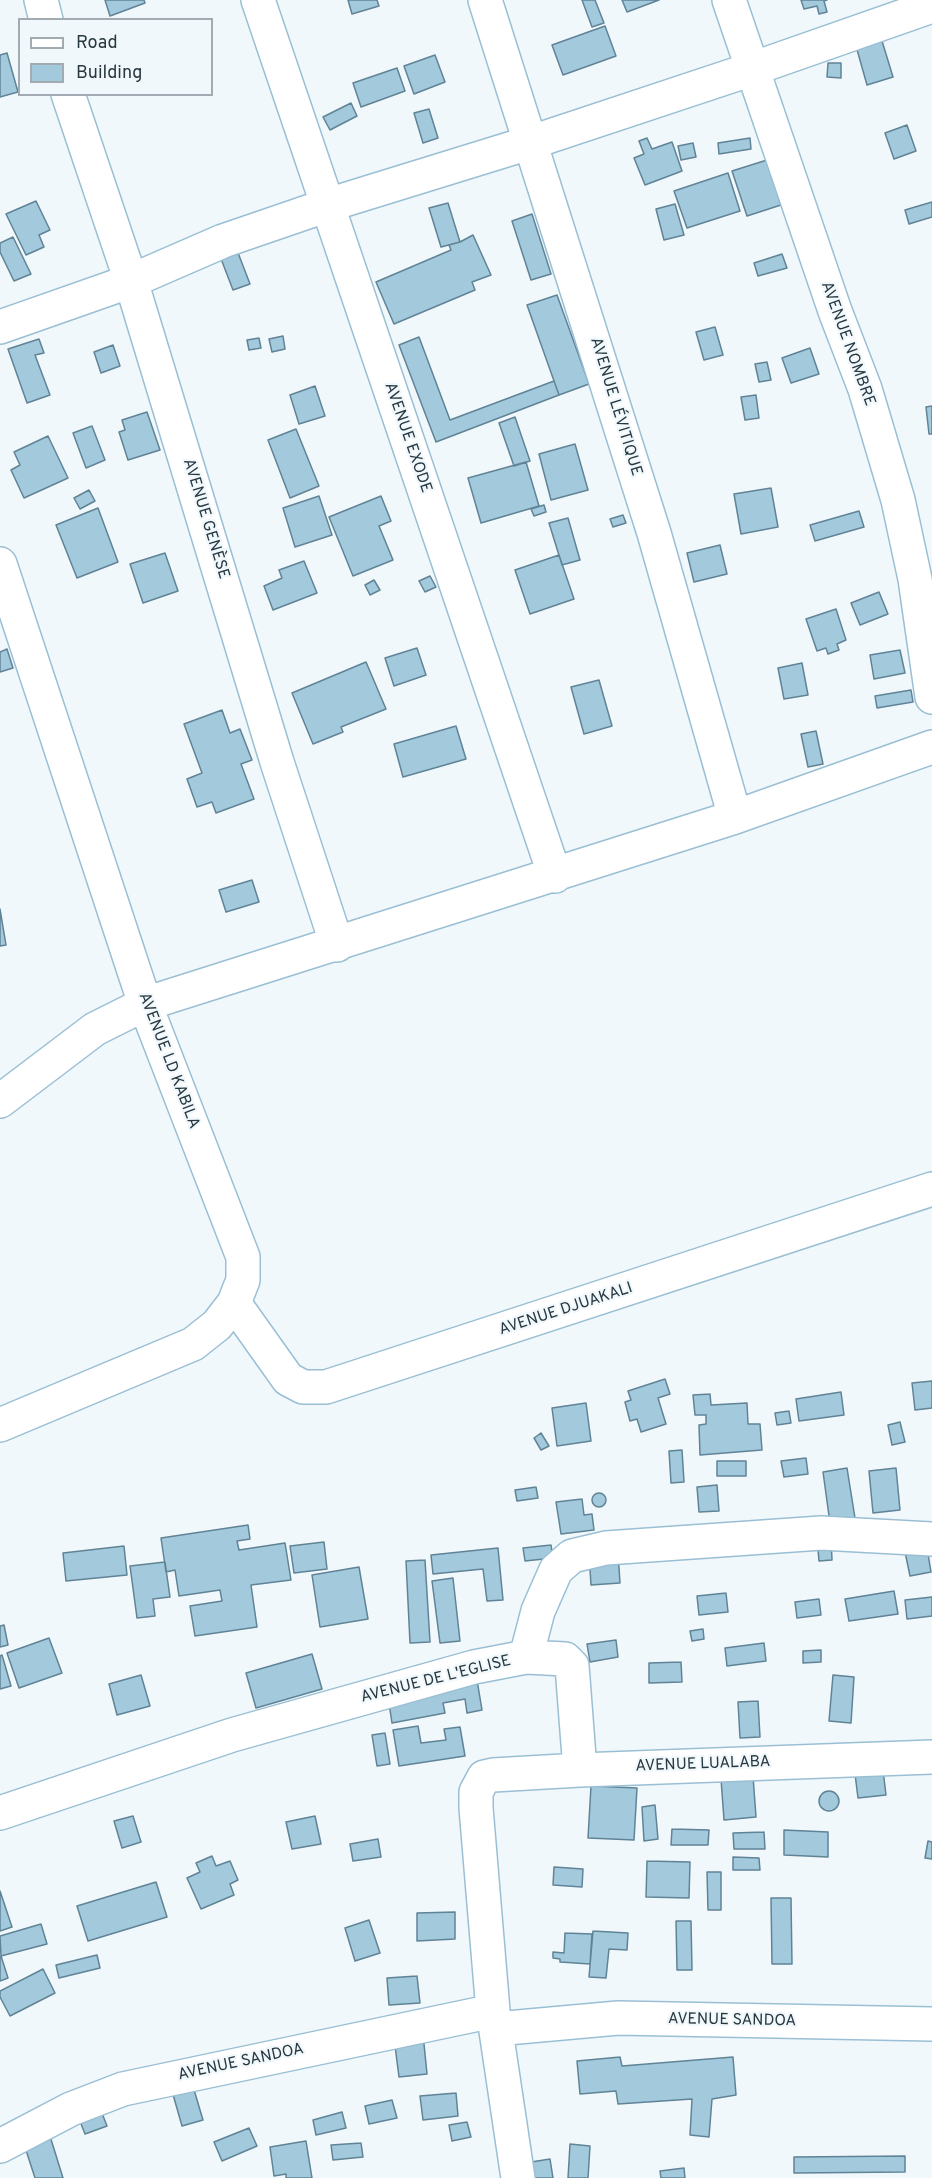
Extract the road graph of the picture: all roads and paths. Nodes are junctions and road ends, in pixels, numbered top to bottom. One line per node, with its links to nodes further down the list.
1 (40, 0): 6 (street)
2 (258, 0): 10 (street, AVENUE EXODE)
3 (485, 0): 9 (street, AVENUE LÉVITIQUE)
4 (729, 0): 7 (street, AVENUE NOMBRE)
5 (932, 6): 7 (street)
6 (45, 18)
7 (752, 69): 9 (street); 14 (street, AVENUE NOMBRE)
8 (69, 96): 11 (street, AVENUE GENÈSE)
9 (532, 142): 10 (street); 16 (street, AVENUE LÉVITIQUE)
10 (328, 205): 11 (street); 17 (street, AVENUE EXODE)
11 (131, 281): 12 (street); 18 (street, AVENUE GENÈSE)
12 (0, 327)
13 (0, 564): 19 (street, AVENUE LD KABILA)
14 (932, 697)
15 (932, 747): 16 (street)
16 (735, 817): 17 (street)
17 (555, 876): 18 (street)
18 (337, 945): 19 (street)
19 (145, 1004): 20 (street); 22 (street, AVENUE LD KABILA)
20 (0, 1101)
21 (932, 1189): 22 (street, AVENUE DJUAKALI)
22 (234, 1303): 23 (street, AVENUE LD KABILA)
23 (2, 1420)
24 (932, 1539): 25 (street)
25 (526, 1657): 27 (street, AVENUE DE L'EGLISE); 28 (street, AVENUE DE L'EGLISE)
26 (932, 1757): 27 (street, AVENUE LUALABA)
27 (580, 1770): 29 (street, AVENUE LUALABA)
28 (0, 1813)
29 (494, 2020): 30 (street, AVENUE SANDOA); 31 (street, AVENUE SANDOA); 32 (street)
30 (932, 2024)
31 (0, 2146)
32 (518, 2178)

